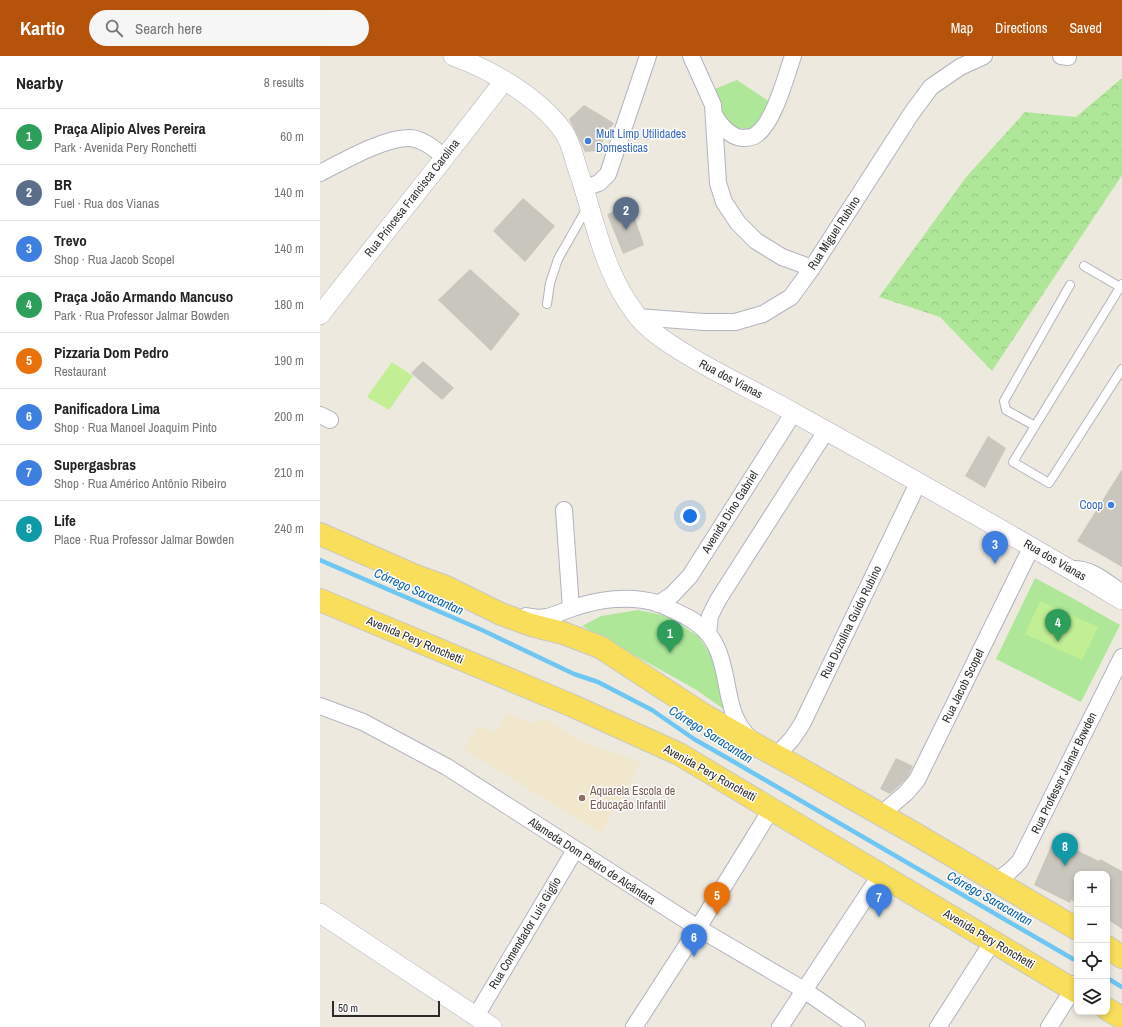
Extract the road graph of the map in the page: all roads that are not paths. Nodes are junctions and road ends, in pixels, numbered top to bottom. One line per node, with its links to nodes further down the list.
1 (453, 56): 6 (street, Rua dos Vianas)
2 (648, 56): 10 (street)
3 (691, 56): 7 (street)
4 (794, 56): 7 (street)
5 (984, 56): 12 (street, Rua Miguel Rubino)
6 (504, 81): 8 (street, Rua Princesa Francisca Carolina); 10 (street, Rua dos Vianas)
7 (715, 116): 12 (street)
8 (446, 157): 9 (street); 16 (street, Rua Princesa Francisca Carolina)
9 (320, 173)
10 (586, 196): 15 (lane); 17 (street, Rua dos Vianas)
11 (1084, 266): 14 (lane)
12 (812, 268): 17 (street, Rua Miguel Rubino)
13 (1070, 285): 20 (lane)
14 (1121, 286): 20 (lane)
15 (547, 304)
16 (320, 315)
17 (638, 317): 19 (street, Rua dos Vianas)
18 (1122, 369): 20 (lane)
19 (794, 412): 21 (street, Rua dos Vianas); 31 (street, Avenida Dino Gabriel)
20 (1035, 426)
21 (826, 431): 22 (street, Rua dos Vianas); 33 (street)
22 (918, 483): 25 (street, Rua dos Vianas); 36 (street, Rua Duzolina Guido Rubino)
23 (564, 510): 32 (street)
24 (320, 534): 27 (main road)
25 (1032, 546): 26 (street, Rua dos Vianas); 38 (street, Rua Jacob Scopel)
26 (1064, 565): 28 (lane); 30 (street, Rua dos Vianas)
27 (444, 586): 32 (street); 36 (main road)
28 (1122, 588)
29 (320, 600): 37 (main road, Avenida Pery Ronchetti)
30 (1122, 600)
31 (658, 604): 32 (street); 33 (street)
32 (571, 608)
33 (708, 633): 36 (street)
34 (1122, 656): 41 (street, Rua Professor Jalmar Bowden)
35 (320, 706): 39 (street, Alameda Dom Pedro de Alcântara)
36 (768, 752): 38 (main road)
37 (772, 808): 40 (main road, Avenida Pery Ronchetti); 44 (street)
38 (880, 815): 41 (main road)
39 (575, 850): 44 (street, Alameda Dom Pedro de Alcântara); 52 (street, Rua Comendador Luís Giglio)
40 (881, 874): 45 (main road, Avenida Pery Ronchetti); 49 (street)
41 (995, 881): 43 (main road)
42 (320, 913): 52 (street)
43 (1074, 927)
44 (698, 928): 49 (street, Alameda Dom Pedro de Alcântara); 55 (street)
45 (993, 941): 48 (main road, Avenida Pery Ronchetti); 58 (street)
46 (1110, 949): 47 (main road)
47 (1122, 957)
48 (1074, 987)
49 (804, 990): 56 (street); 57 (street, Alameda Dom Pedro de Alcântara)
50 (1074, 991): 59 (street)
51 (1110, 1011): 53 (main road)
52 (476, 1016): 54 (street)
53 (1122, 1018)
54 (491, 1027)
55 (634, 1027)
56 (780, 1027)
57 (857, 1027)
58 (938, 1027)
59 (1049, 1027)

